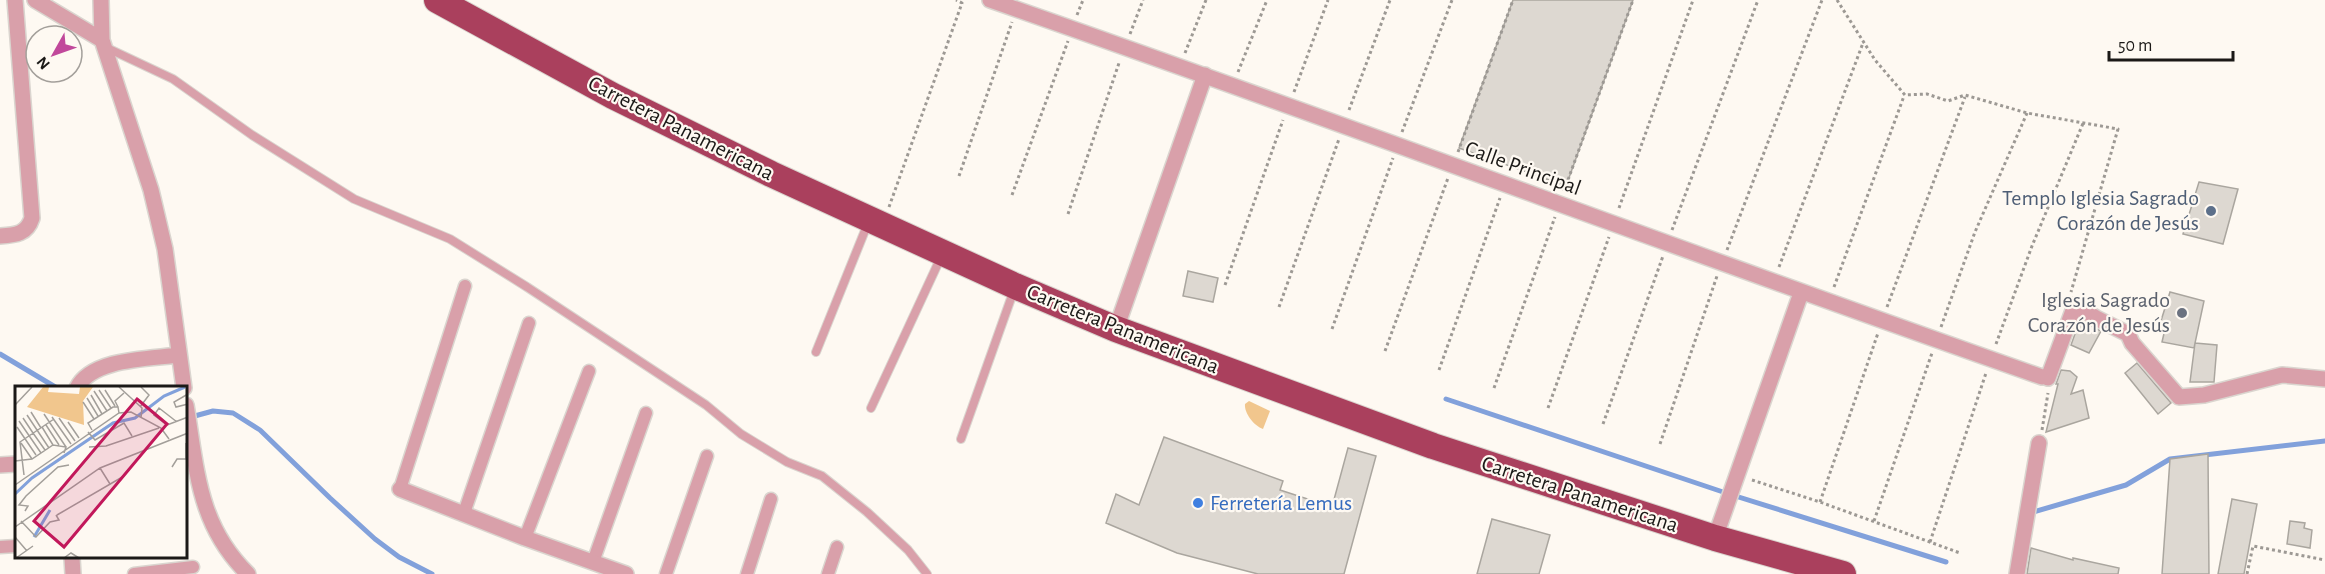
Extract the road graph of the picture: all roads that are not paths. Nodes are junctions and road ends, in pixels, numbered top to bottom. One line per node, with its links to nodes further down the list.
1 (15, 0): 9 (street)
2 (35, 0): 6 (street)
3 (101, 0): 6 (street)
4 (437, 0): 8 (highway, Carretera Panamericana)
5 (990, 0): 7 (street, Calle Principal)
6 (104, 43): 17 (street); 48 (lane)
7 (1205, 75): 13 (street, Calle Principal); 15 (street)
8 (876, 221): 10 (highway, Carretera Panamericana); 16 (lane)
9 (0, 236)
10 (943, 253): 12 (highway, Carretera Panamericana); 22 (lane)
11 (465, 286): 30 (street)
12 (1015, 286): 15 (highway, Carretera Panamericana); 25 (lane)
13 (1801, 293): 19 (street, Calle Principal); 34 (street)
14 (529, 323): 32 (street)
15 (1116, 329): 34 (highway, Carretera Panamericana)
16 (816, 352)
17 (179, 355): 20 (street); 21 (street)
18 (589, 371): 33 (street)
19 (2325, 379)
20 (78, 386)
21 (184, 386)
22 (871, 408)
23 (646, 413): 39 (street)
24 (188, 417): 43 (street)
25 (961, 439)
26 (2039, 443): 50 (street)
27 (707, 456): 45 (street)
28 (15, 464): 29 (street)
29 (0, 465)
30 (400, 489): 32 (street)
31 (771, 499): 46 (street)
32 (464, 513): 33 (street)
33 (525, 538): 39 (street)
34 (1715, 538): 49 (highway, Carretera Panamericana)
35 (15, 546): 36 (street)
36 (0, 547)
37 (837, 547): 47 (street)
38 (72, 559): 41 (street)
39 (593, 562): 44 (street)
40 (193, 567): 42 (street)
41 (73, 574)
42 (134, 574)
43 (248, 574)
44 (626, 574)
45 (666, 574)
46 (747, 574)
47 (828, 574)
48 (927, 574)
49 (1843, 574)
50 (2017, 574)

